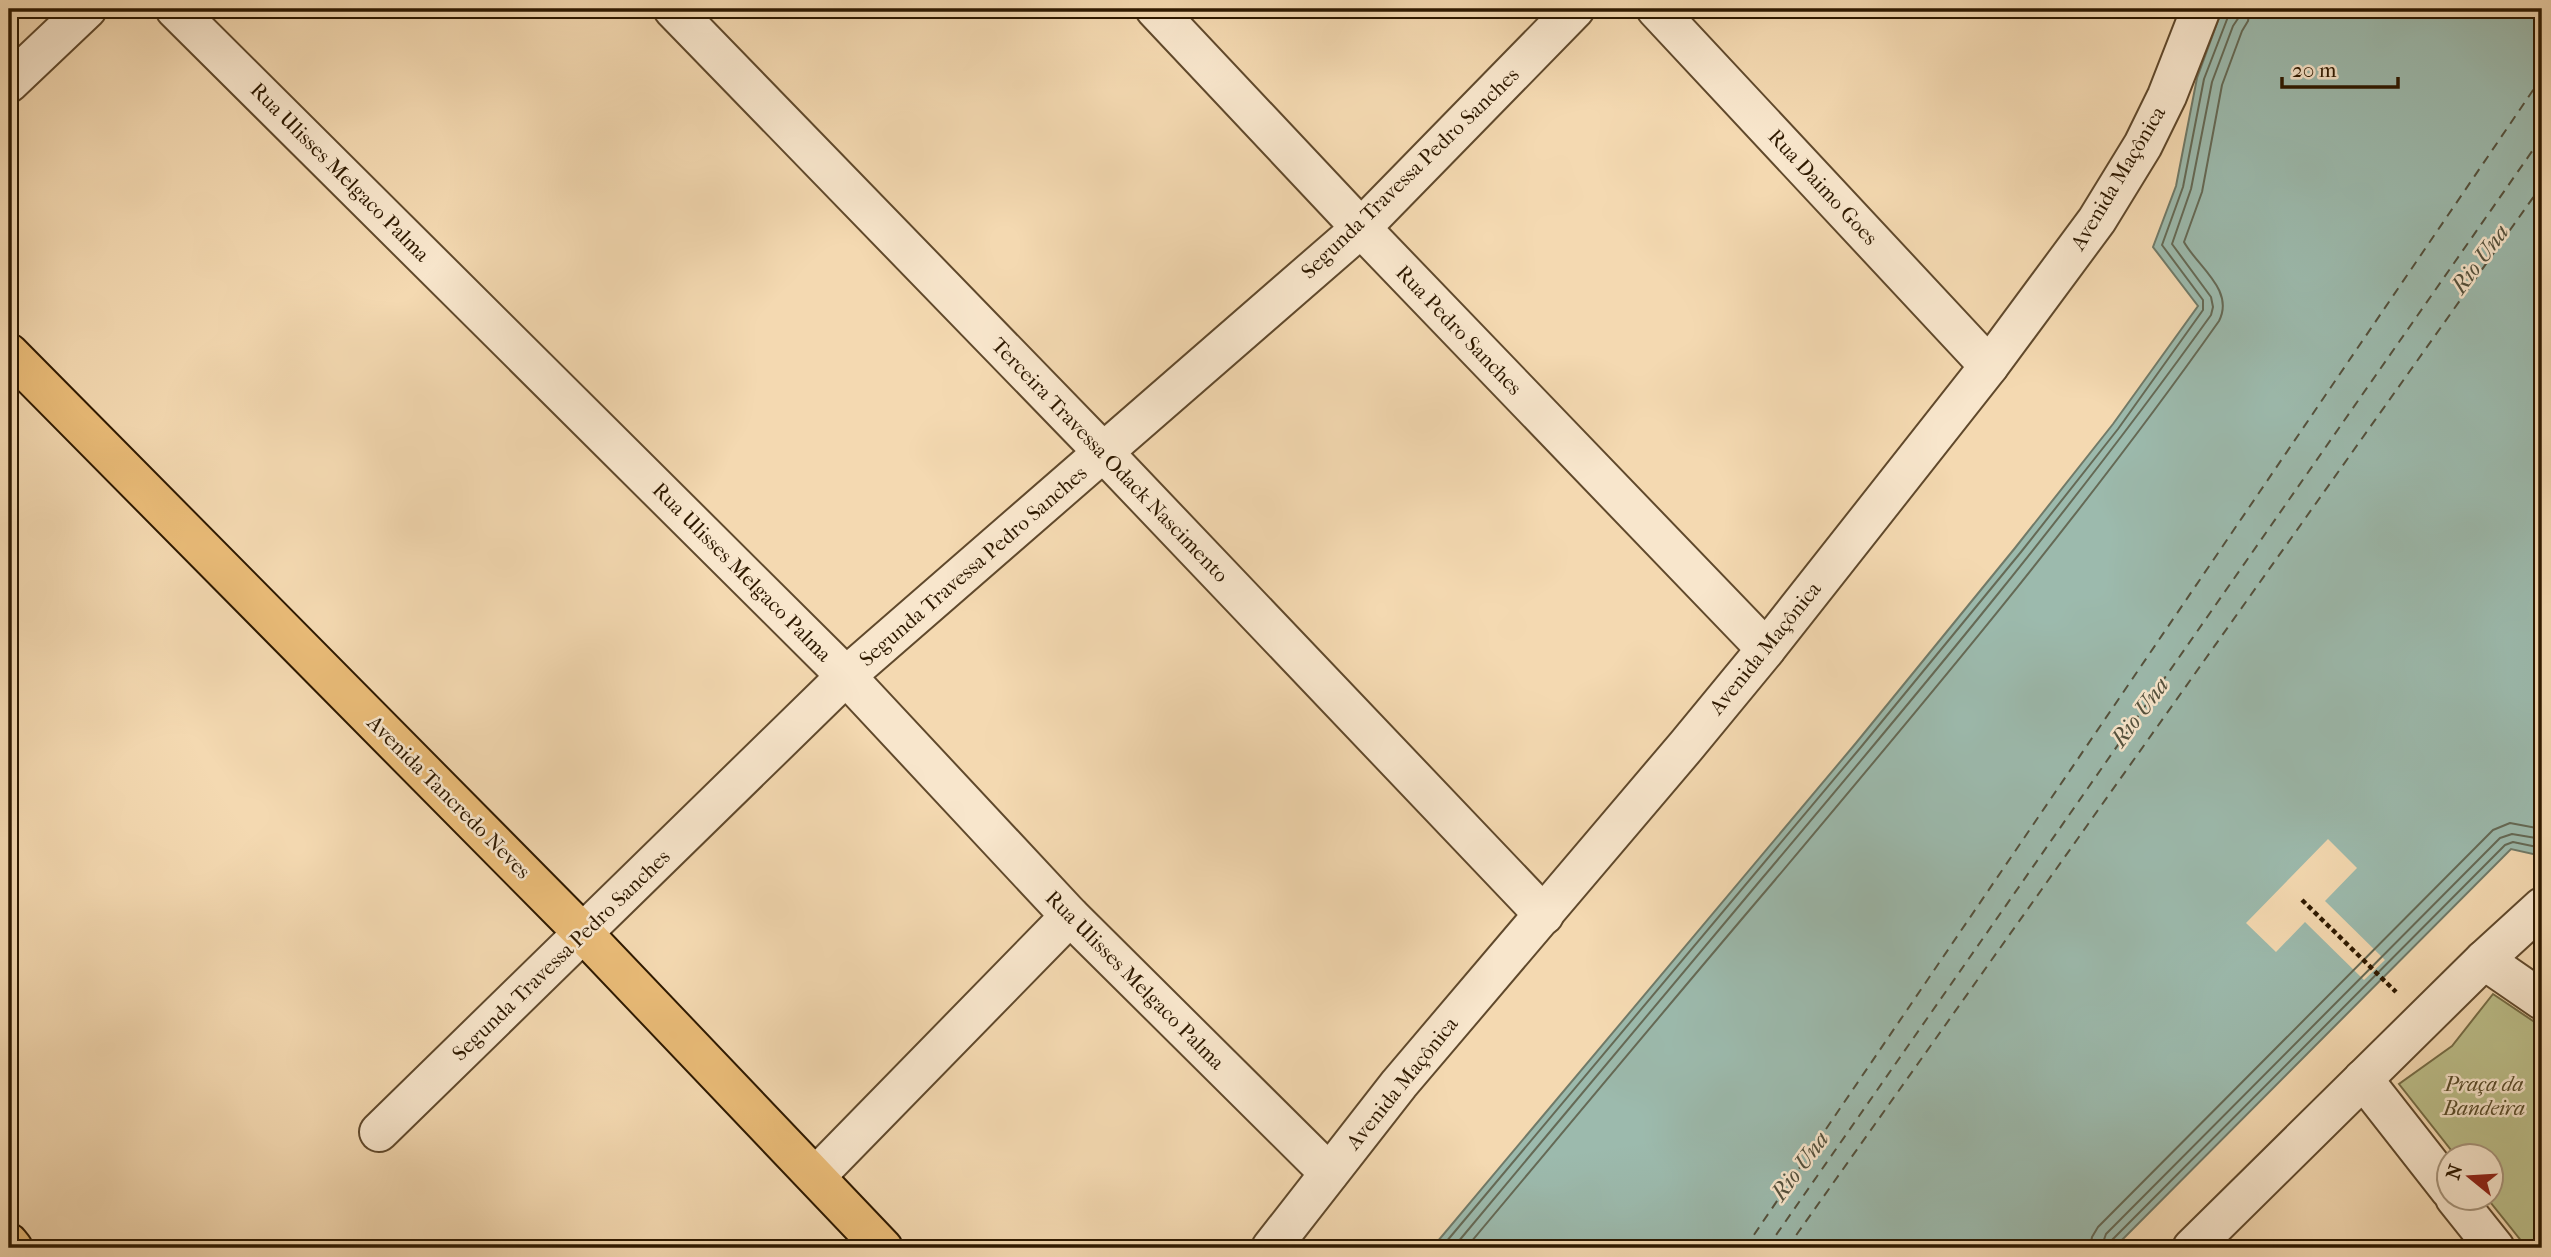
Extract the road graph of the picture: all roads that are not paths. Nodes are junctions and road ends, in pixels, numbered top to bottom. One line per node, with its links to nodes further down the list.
1 (87, 9): 8 (street)
2 (175, 9): 14 (street, Rua Ulisses Melgaco Palma)
3 (673, 9): 12 (street, Terceira Travessa Odack Nascimento)
4 (1155, 9): 9 (street, Rua Pedro Sanches)
5 (1575, 9): 9 (street, Segunda Travessa Pedro Sanches)
6 (1656, 9): 11 (street, Rua Daimo Goes)
7 (2201, 9): 11 (street, Avenida Maçônica)
8 (9, 83)
9 (1360, 228): 12 (street, Segunda Travessa Pedro Sanches); 13 (street, Rua Pedro Sanches)
10 (9, 353): 18 (main road, Avenida Tancredo Neves)
11 (1989, 366): 13 (street, Avenida Maçônica)
12 (1104, 453): 14 (street, Segunda Travessa Pedro Sanches); 16 (street, Terceira Travessa Odack Nascimento)
13 (1766, 649): 16 (street, Avenida Maçônica)
14 (846, 676): 17 (street, Rua Ulisses Melgaco Palma); 18 (street, Segunda Travessa Pedro Sanches)
15 (2542, 907): 19 (street)
16 (1544, 915): 23 (street, Avenida Maçônica)
17 (1070, 916): 23 (street, Rua Ulisses Melgaco Palma); 25 (street)
18 (584, 934): 22 (street, Segunda Travessa Pedro Sanches); 25 (main road, Avenida Tancredo Neves)
19 (2484, 960): 20 (street); 21 (street)
20 (2542, 1000)
21 (2363, 1080): 24 (street); 27 (street)
22 (379, 1132)
23 (1329, 1173): 31 (street, Avenida Maçônica)
24 (2436, 1173)
25 (816, 1176): 30 (main road, Avenida Tancredo Neves)
26 (2466, 1212): 32 (street)
27 (2209, 1242)
28 (9, 1243): 29 (main road)
29 (13, 1248)
30 (883, 1248)
31 (1271, 1248)
32 (2495, 1248)

